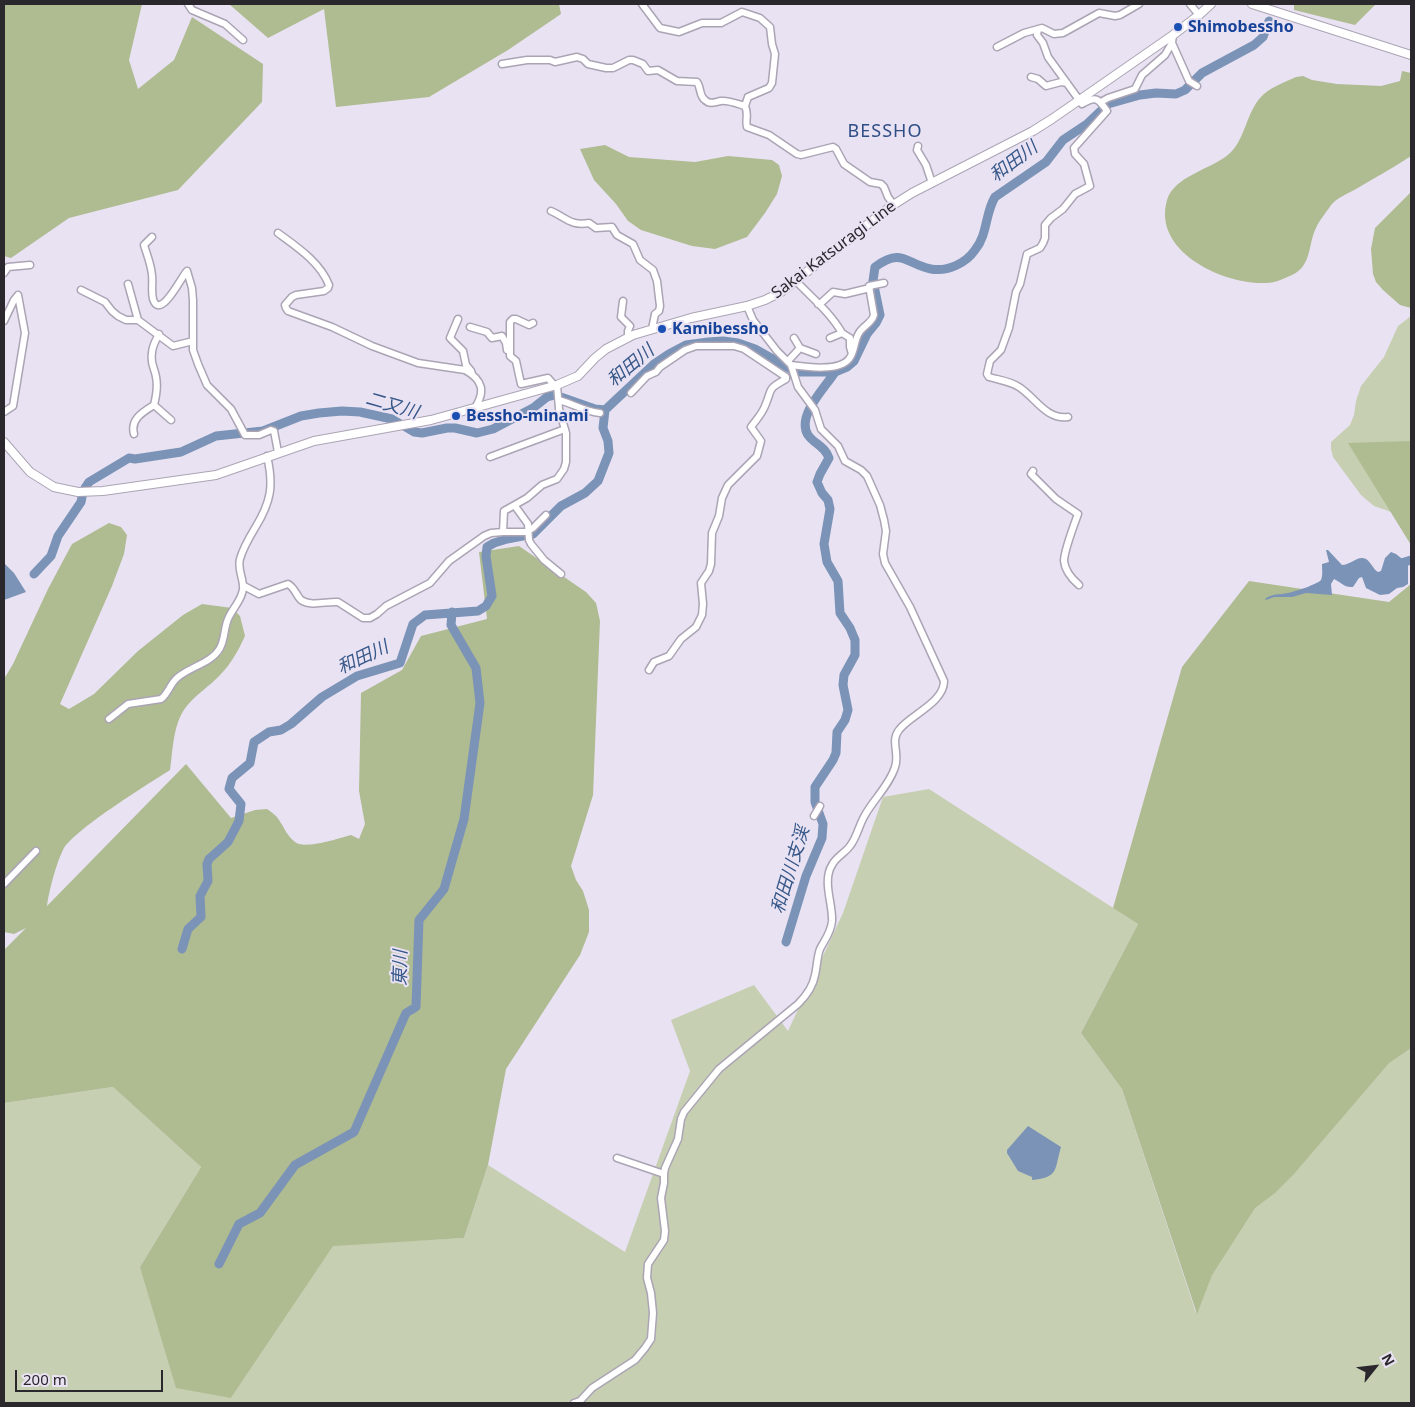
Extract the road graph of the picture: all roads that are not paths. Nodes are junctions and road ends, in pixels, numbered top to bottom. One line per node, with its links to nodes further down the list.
1 (188, 4): 10 (street)
2 (642, 4): 19 (street)
3 (1139, 4): 8 (street)
4 (1190, 4): 7 (street)
5 (1210, 4): 7 (main road, Sakai Katsuragi Line)
6 (1252, 4): 12 (main road)
7 (1199, 15): 9 (main road, Sakai Katsuragi Line)
8 (1038, 29): 11 (street); 15 (street)
9 (1172, 39): 16 (street); 17 (main road, Sakai Katsuragi Line); 18 (street)
10 (243, 40)
11 (996, 47)
12 (1411, 55)
13 (502, 64): 19 (street)
14 (1031, 77): 15 (street)
15 (1067, 83): 17 (street)
16 (1197, 86)
17 (1079, 100): 18 (street); 21 (main road, Sakai Katsuragi Line)
18 (1101, 102): 63 (street)
19 (745, 106): 22 (street)
20 (918, 146): 21 (street)
21 (932, 183): 22 (main road, Sakai Katsuragi Line)
22 (894, 205): 28 (main road, Sakai Katsuragi Line)
23 (551, 211): 41 (street)
24 (278, 233): 53 (street)
25 (152, 237): 47 (street)
26 (30, 265): 27 (street)
27 (4, 273)
28 (796, 281): 34 (street); 35 (main road, Sakai Katsuragi Line)
29 (128, 284): 36 (street)
30 (884, 284): 31 (street)
31 (870, 288): 34 (street); 50 (street)
32 (81, 290): 36 (street)
33 (623, 301): 44 (street)
34 (818, 304): 42 (street)
35 (747, 306): 41 (main road, Sakai Katsuragi Line); 52 (street)
36 (138, 320): 43 (street)
37 (458, 320): 53 (street)
38 (4, 321): 61 (street)
39 (533, 323): 51 (street)
40 (470, 327): 51 (street)
41 (652, 329): 44 (main road, Sakai Katsuragi Line)
42 (842, 333): 46 (street); 50 (street)
43 (159, 334): 47 (street); 59 (street)
44 (628, 337): 56 (main road, Sakai Katsuragi Line)
45 (794, 338): 48 (street)
46 (830, 338)
47 (193, 341): 68 (street)
48 (800, 348): 49 (street); 52 (street)
49 (816, 354)
50 (852, 354): 52 (street)
51 (510, 356): 56 (street)
52 (791, 364): 55 (street)
53 (472, 374): 60 (street)
54 (786, 376): 55 (street); 57 (street); 79 (street)
55 (795, 379): 86 (street)
56 (556, 386): 58 (street); 60 (main road, Sakai Katsuragi Line)
57 (632, 393)
58 (559, 400): 62 (street); 65 (street)
59 (154, 405): 64 (street); 66 (street)
60 (474, 408): 68 (main road, Sakai Katsuragi Line)
61 (4, 412)
62 (600, 413)
63 (1068, 417)
64 (171, 420)
65 (565, 429): 70 (street); 72 (street)
66 (134, 434)
67 (4, 442): 69 (main road, Sakai Katsuragi Line)
68 (278, 452): 69 (main road, Sakai Katsuragi Line)
69 (268, 456): 78 (street)
70 (490, 457)
71 (1033, 471): 77 (street)
72 (514, 506): 74 (street); 75 (street)
73 (546, 515): 74 (street)
74 (528, 531): 75 (street); 76 (street)
75 (503, 532): 78 (street)
76 (561, 574)
77 (1079, 585)
78 (244, 586): 80 (street)
79 (649, 670)
80 (109, 719)
81 (820, 806): 82 (street)
82 (814, 816)
83 (36, 851): 84 (street)
84 (4, 884)
85 (617, 1158): 86 (street)
86 (664, 1174): 87 (street)
87 (574, 1403)

